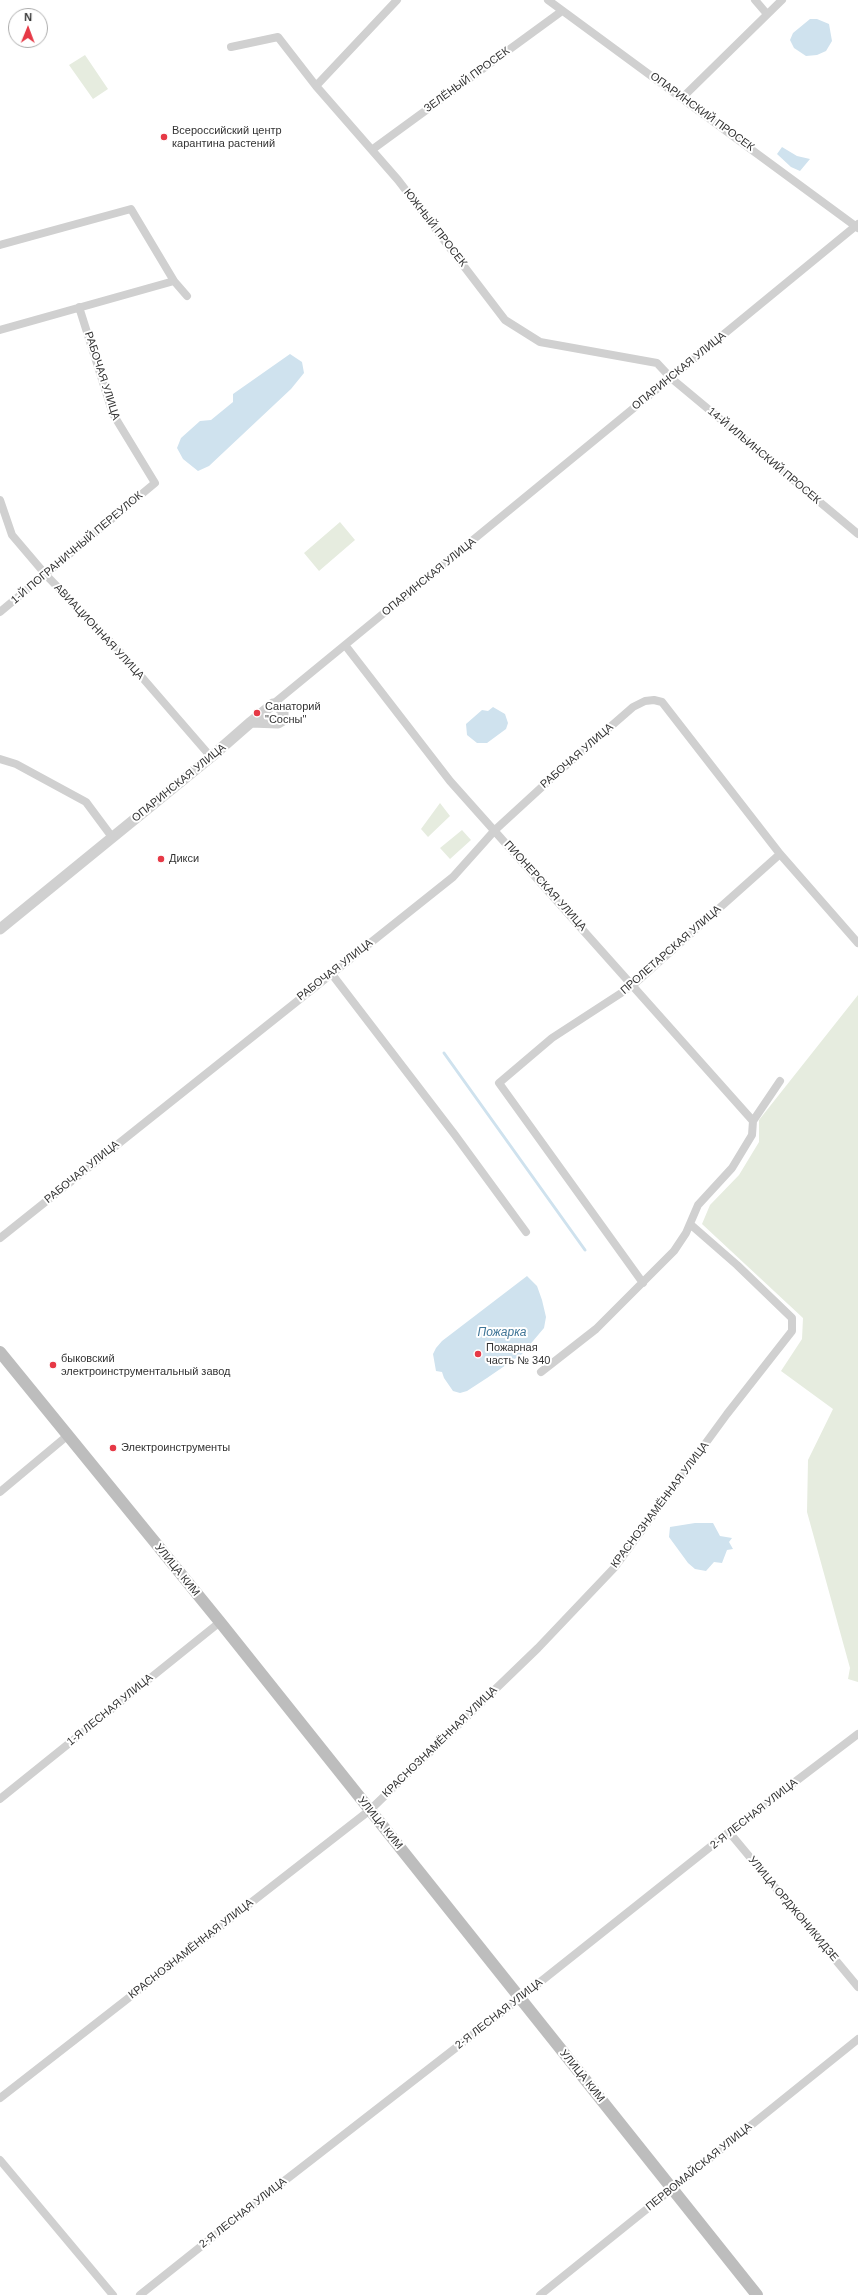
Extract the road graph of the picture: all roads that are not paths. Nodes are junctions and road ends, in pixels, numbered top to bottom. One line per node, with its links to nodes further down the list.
1 (397, 0): 8 (street)
2 (548, 0): 5 (street, ОПАРИНСКИЙ ПРОСЕК)
3 (755, 0): 6 (street)
4 (782, 0): 6 (street)
5 (562, 11): 9 (street, ОПАРИНСКИЙ ПРОСЕК); 10 (street, ЗЕЛЁНЫЙ ПРОСЕК)
6 (767, 14): 9 (street)
7 (231, 47): 8 (street, ЮЖНЫЙ ПРОСЕК)
8 (316, 86): 10 (street, ЮЖНЫЙ ПРОСЕК)
9 (683, 98): 11 (street, ОПАРИНСКИЙ ПРОСЕК)
10 (373, 149): 17 (street, ЮЖНЫЙ ПРОСЕК)
11 (857, 227): 17 (street, ОПАРИНСКАЯ УЛИЦА)
12 (0, 245): 13 (street)
13 (174, 281): 14 (street); 15 (street)
14 (187, 296)
15 (79, 307): 16 (street); 18 (street, РАБОЧАЯ УЛИЦА)
16 (0, 330)
17 (671, 378): 20 (street, 14-Й ИЛЬИНСКИЙ ПРОСЕК); 23 (street, ОПАРИНСКАЯ УЛИЦА)
18 (154, 483): 21 (street, 1-Й ПОГРАНИЧНЫЙ ПЕРЕУЛОК)
19 (0, 500): 21 (street, АВИАЦИОННАЯ УЛИЦА)
20 (858, 534)
21 (46, 575): 22 (street, 1-Й ПОГРАНИЧНЫЙ ПЕРЕУЛОК); 26 (street, АВИАЦИОННАЯ УЛИЦА)
22 (0, 612)
23 (345, 645): 24 (street, ОПАРИНСКАЯ УЛИЦА); 28 (street, ПИОНЕРСКАЯ УЛИЦА)
24 (273, 704): 25 (street, ОПАРИНСКАЯ УЛИЦА); 25 (street)
25 (251, 722): 26 (street, ОПАРИНСКАЯ УЛИЦА)
26 (211, 757): 29 (street, ОПАРИНСКАЯ УЛИЦА)
27 (0, 760): 29 (street)
28 (495, 830): 30 (street, РАБОЧАЯ УЛИЦА); 33 (street, РАБОЧАЯ УЛИЦА); 34 (street, ПИОНЕРСКАЯ УЛИЦА)
29 (112, 837): 31 (street, ОПАРИНСКАЯ УЛИЦА)
30 (780, 854): 32 (street); 34 (street, ПРОЛЕТАРСКАЯ УЛИЦА)
31 (0, 930)
32 (858, 943)
33 (331, 973): 38 (street); 39 (street, РАБОЧАЯ УЛИЦА)
34 (632, 986): 36 (street, ПИОНЕРСКАЯ УЛИЦА); 40 (street, ПРОЛЕТАРСКАЯ УЛИЦА)
35 (780, 1081): 36 (street)
36 (753, 1121): 37 (street)
37 (690, 1224): 40 (street); 48 (street, КРАСНОЗНАМЁННАЯ УЛИЦА)
38 (526, 1232)
39 (0, 1238)
40 (643, 1283): 42 (street)
41 (0, 1352): 43 (main road, УЛИЦА КИМ)
42 (541, 1372)
43 (68, 1436): 44 (street); 45 (main road, УЛИЦА КИМ)
44 (0, 1492)
45 (220, 1622): 47 (street, 1-Я ЛЕСНАЯ УЛИЦА); 48 (main road, УЛИЦА КИМ)
46 (858, 1734): 49 (street, 2-Я ЛЕСНАЯ УЛИЦА)
47 (0, 1799)
48 (370, 1810): 51 (main road, УЛИЦА КИМ); 53 (street, КРАСНОЗНАМЁННАЯ УЛИЦА)
49 (729, 1832): 50 (street, УЛИЦА ОРДЖОНИКИДЗЕ); 51 (street, 2-Я ЛЕСНАЯ УЛИЦА)
50 (858, 1987)
51 (520, 1998): 55 (main road, УЛИЦА КИМ); 57 (street, 2-Я ЛЕСНАЯ УЛИЦА)
52 (858, 2039): 55 (street, ПЕРВОМАЙСКАЯ УЛИЦА)
53 (0, 2098)
54 (0, 2160): 56 (street)
55 (672, 2189): 58 (street, ПЕРВОМАЙСКАЯ УЛИЦА); 59 (main road, УЛИЦА КИМ)
56 (113, 2295)
57 (140, 2295)
58 (540, 2295)
59 (757, 2295)

